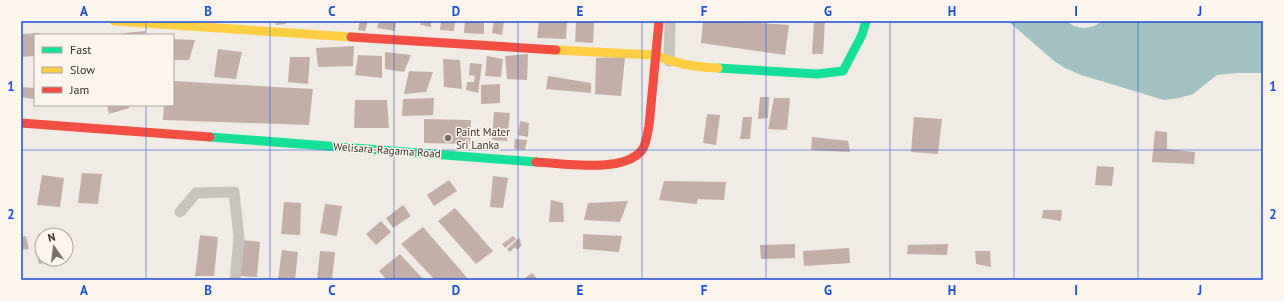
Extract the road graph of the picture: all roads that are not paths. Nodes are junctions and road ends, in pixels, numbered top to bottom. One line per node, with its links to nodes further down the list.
1 (114, 21): 5 (street)
2 (659, 21): 5 (street, Welisara-Ragama Road)
3 (670, 21): 6 (street)
4 (866, 21): 6 (street)
5 (655, 55): 6 (street); 7 (street, Welisara-Ragama Road)
6 (669, 61)
7 (21, 123)
8 (180, 212): 9 (street)
9 (235, 280)

